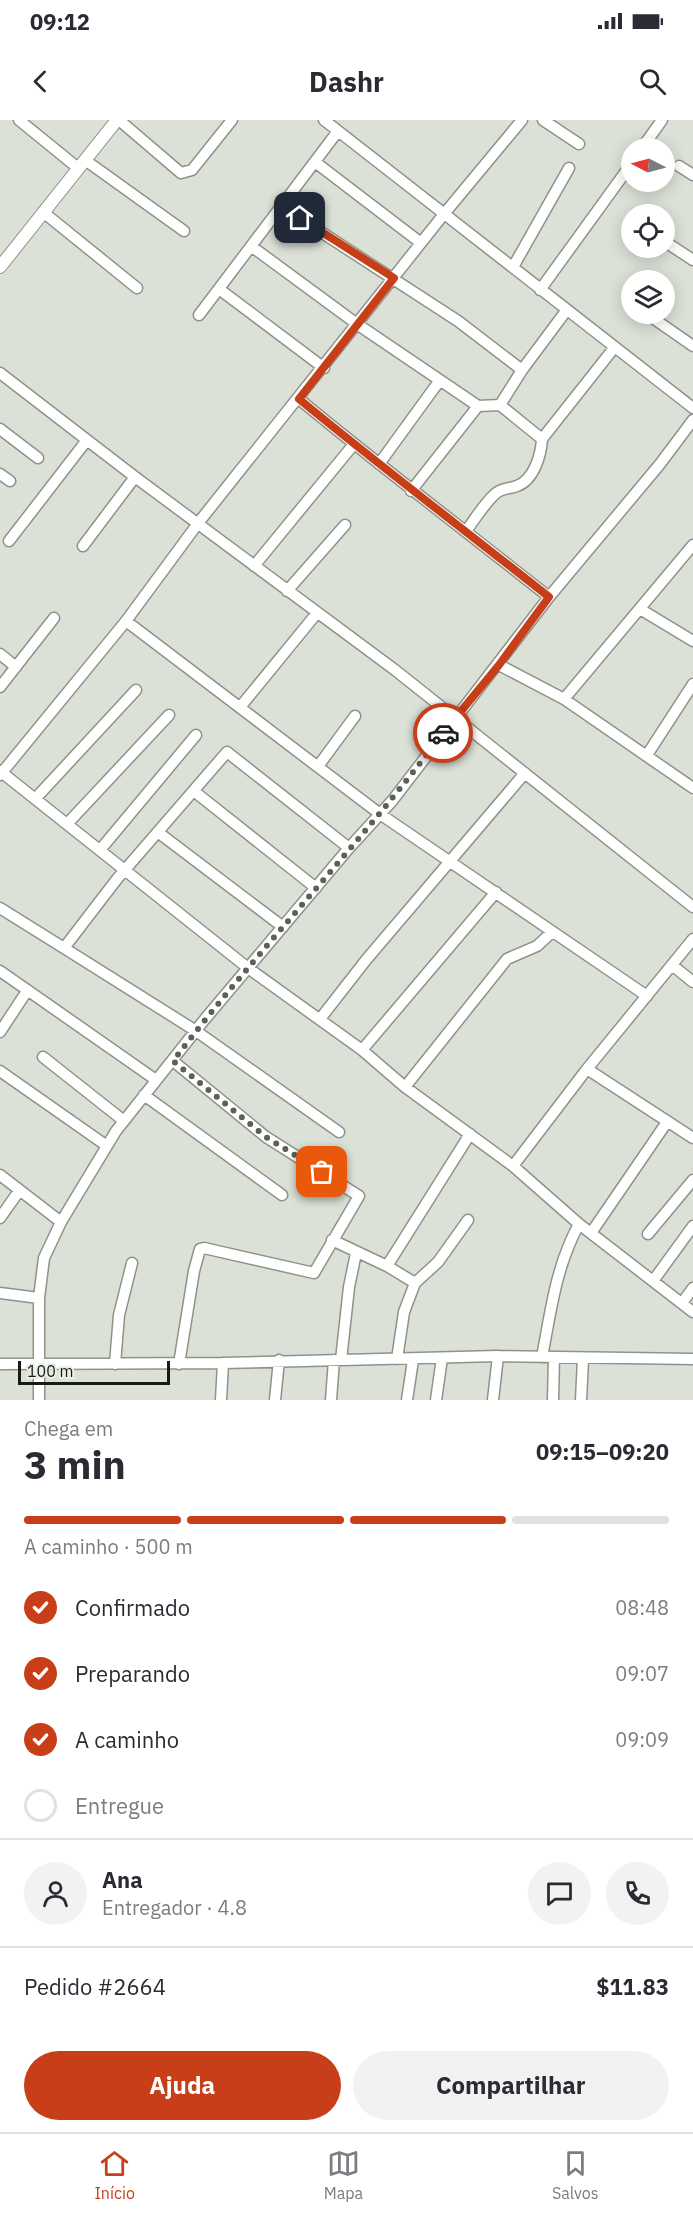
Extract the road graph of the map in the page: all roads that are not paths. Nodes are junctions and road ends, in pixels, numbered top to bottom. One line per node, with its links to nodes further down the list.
1 (19, 120): 12 (street)
2 (118, 120): 3 (street); 12 (street)
3 (232, 120)
4 (324, 120): 8 (street)
5 (522, 120): 19 (street)
6 (543, 120): 10 (street)
7 (662, 120): 9 (street)
8 (338, 131): 11 (street); 19 (street)
9 (649, 138)
10 (579, 144)
11 (315, 162): 17 (street); 21 (street)
12 (82, 164): 18 (street); 20 (street)
13 (679, 166): 15 (street)
14 (569, 168): 26 (street)
15 (693, 175)
16 (621, 178): 30 (street)
17 (281, 206): 22 (street); 27 (street)
18 (44, 212): 25 (street); 28 (street)
19 (444, 214): 21 (street); 26 (street)
20 (184, 231)
21 (421, 243): 27 (street)
22 (250, 246): 29 (street); 33 (street)
23 (675, 248): 24 (street)
24 (693, 260)
25 (0, 267)
26 (513, 267): 30 (street)
27 (394, 278): 33 (street); 38 (street)
28 (137, 288)
29 (219, 289): 32 (street); 37 (street)
30 (540, 290): 31 (street)
31 (566, 311): 36 (street); 38 (street)
32 (199, 315)
33 (357, 324): 37 (street); 40 (street)
34 (661, 324): 35 (street)
35 (693, 346)
36 (614, 348): 44 (street); 47 (street)
37 (324, 368): 41 (street)
38 (522, 370): 42 (street)
39 (0, 373): 48 (street)
40 (440, 380): 43 (street); 51 (street)
41 (299, 399): 49 (street); 56 (street)
42 (500, 405): 43 (street); 47 (street)
43 (478, 406): 55 (street)
44 (693, 408)
45 (693, 420): 64 (street)
46 (0, 429): 50 (street)
47 (542, 439): 58 (street)
48 (87, 440): 53 (street); 59 (street)
49 (354, 444): 51 (street); 62 (street)
50 (38, 458)
51 (379, 464): 55 (street)
52 (0, 474): 54 (street)
53 (135, 477): 56 (street); 61 (street)
54 (10, 481)
55 (411, 491): 58 (street)
56 (199, 522): 62 (street); 68 (street)
57 (345, 525): 63 (street)
58 (466, 531): 64 (street)
59 (9, 541)
60 (693, 545): 65 (street)
61 (83, 546)
62 (254, 566): 63 (street)
63 (287, 591): 66 (street)
64 (549, 597): 71 (street)
65 (640, 609): 69 (street); 76 (street)
66 (317, 613): 77 (street); 80 (street)
67 (54, 618): 72 (street)
68 (126, 621): 77 (street); 84 (street)
69 (693, 641)
70 (0, 654): 72 (street)
71 (499, 665): 76 (street); 80 (street)
72 (16, 667): 74 (street)
73 (693, 684): 82 (street)
74 (0, 687)
75 (136, 690): 88 (street)
76 (564, 699): 82 (street)
77 (241, 706): 83 (street)
78 (169, 715): 90 (street)
79 (355, 716): 83 (street)
80 (455, 717): 85 (street); 89 (street)
81 (196, 735): 93 (street)
82 (647, 755): 86 (street)
83 (318, 765): 89 (street)
84 (1, 773): 88 (street)
85 (525, 773): 94 (street); 98 (street)
86 (693, 788)
87 (195, 792): 91 (street); 92 (street); 96 (street)
88 (35, 799): 90 (street)
89 (380, 814): 92 (street); 94 (street)
90 (67, 824): 93 (street)
91 (159, 833): 95 (street); 100 (street)
92 (349, 848): 96 (street)
93 (100, 850): 95 (street)
94 (449, 862): 97 (street); 110 (street)
95 (125, 871): 103 (street); 105 (street)
96 (315, 888): 100 (street)
97 (495, 891): 101 (street); 113 (street)
98 (693, 907)
99 (0, 908): 103 (street)
100 (283, 927): 105 (street)
101 (551, 933): 109 (street); 119 (street)
102 (693, 939): 104 (street)
103 (64, 948): 112 (street)
104 (672, 965): 107 (street); 109 (street)
105 (248, 968): 110 (street); 112 (street)
106 (0, 971): 108 (street)
107 (693, 982)
108 (27, 991): 111 (street); 118 (street)
109 (647, 996): 116 (street)
110 (320, 1019): 113 (street)
111 (0, 1030)
112 (196, 1031): 115 (street); 123 (street)
113 (362, 1050): 119 (street)
114 (43, 1057): 121 (street)
115 (173, 1061): 118 (street); 139 (street)
116 (587, 1070): 122 (street); 127 (street)
117 (0, 1071): 126 (street)
118 (156, 1080): 120 (street)
119 (405, 1087): 124 (street)
120 (144, 1095): 121 (street); 131 (street)
121 (124, 1121): 126 (street)
122 (667, 1122): 125 (street); 137 (street)
123 (339, 1132)
124 (470, 1134): 127 (street); 142 (street)
125 (693, 1138)
126 (107, 1146): 134 (street)
127 (513, 1166): 135 (street)
128 (0, 1175): 130 (street)
129 (693, 1180): 138 (street)
130 (19, 1191): 132 (street); 134 (street)
131 (282, 1195)
132 (0, 1218)
133 (468, 1220): 144 (street)
134 (61, 1222): 147 (street)
135 (579, 1224): 137 (street); 151 (street)
136 (693, 1226): 143 (street)
137 (591, 1233): 143 (street)
138 (648, 1234)
139 (332, 1240): 140 (street); 162 (street)
140 (356, 1253): 142 (street); 157 (street)
141 (132, 1263): 161 (street)
142 (387, 1266): 144 (street)
143 (653, 1281): 148 (street)
144 (415, 1283): 153 (street)
145 (693, 1288): 148 (street)
146 (0, 1293): 147 (street)
147 (39, 1298): 163 (street)
148 (682, 1304): 149 (street)
149 (693, 1312)
150 (498, 1356): 151 (street); 152 (street); 170 (street)
151 (548, 1357): 154 (street); 171 (street)
152 (442, 1358): 158 (street); 169 (street)
153 (397, 1359): 157 (street); 158 (street)
154 (584, 1359): 155 (street); 172 (street)
155 (693, 1359)
156 (279, 1360): 157 (street); 159 (street); 166 (street)
157 (337, 1360): 167 (street)
158 (413, 1360): 168 (street)
159 (223, 1363): 162 (street); 165 (street)
160 (0, 1364): 163 (street)
161 (115, 1364): 162 (street); 163 (street)
162 (179, 1364)
163 (39, 1365): 164 (street)
164 (39, 1400)
165 (221, 1400)
166 (275, 1400)
167 (331, 1400)
168 (407, 1400)
169 (436, 1400)
170 (492, 1400)
171 (553, 1400)
172 (581, 1400)

